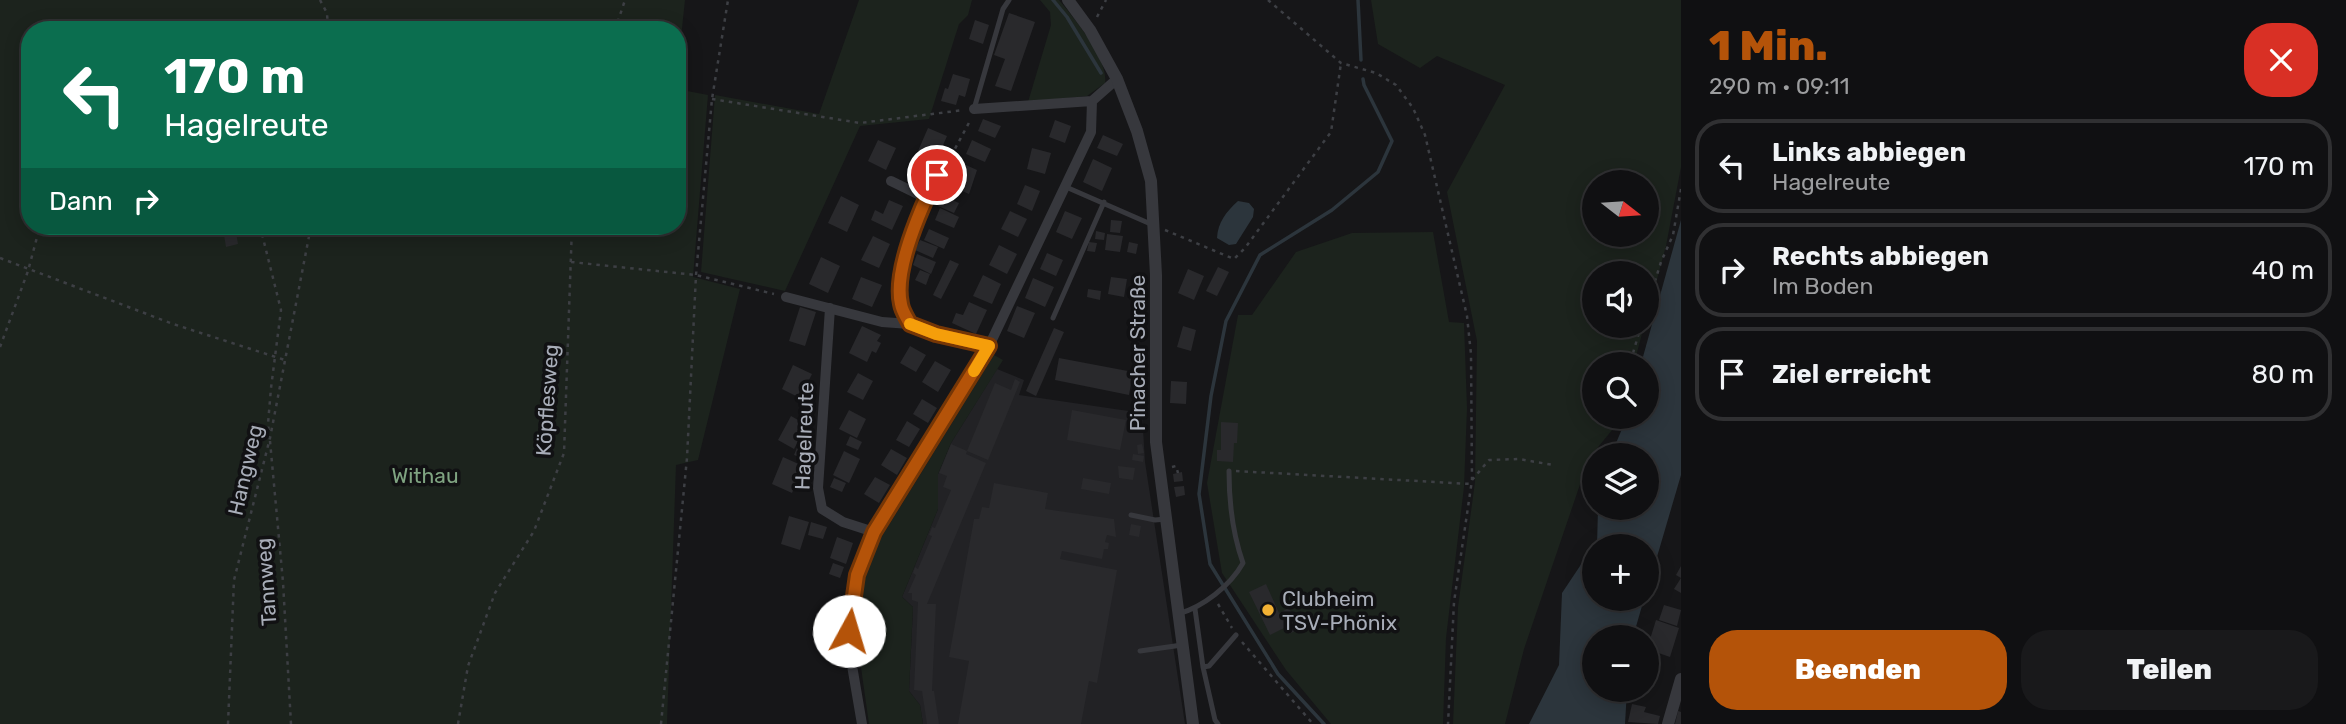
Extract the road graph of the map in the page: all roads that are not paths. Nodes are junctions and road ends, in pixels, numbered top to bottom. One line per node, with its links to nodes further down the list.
1 (1009, 0): 5 (lane)
2 (1068, 0): 3 (street, Pinacher Straße)
3 (1117, 79): 4 (street); 11 (street, Pinacher Straße)
4 (1091, 100): 5 (street); 8 (street)
5 (974, 108)
6 (937, 175): 9 (lane)
7 (891, 181): 9 (street)
8 (1066, 187): 10 (lane); 16 (street)
9 (926, 198): 15 (street)
10 (1104, 202): 11 (lane); 14 (lane)
11 (1155, 225): 19 (street, Pinacher Straße)
12 (786, 297): 13 (street)
13 (830, 308): 15 (street); 22 (street, Hagelreute)
14 (1053, 318)
15 (910, 324): 16 (street)
16 (989, 346): 22 (street)
17 (1229, 471): 20 (lane)
18 (1131, 515): 19 (lane)
19 (1166, 519): 24 (street, Pinacher Straße)
20 (1232, 523): 21 (lane); 23 (lane)
21 (1224, 524)
22 (874, 532): 30 (street)
23 (1195, 609): 24 (lane); 28 (lane)
24 (1177, 615): 26 (street, Pinacher Straße)
25 (1236, 635): 28 (lane)
26 (1182, 645): 27 (lane); 31 (street, Pinacher Straße)
27 (1140, 651)
28 (1203, 667): 32 (lane)
29 (1677, 683): 33 (street)
30 (862, 724)
31 (1193, 724)
32 (1219, 724)
33 (1668, 724)

